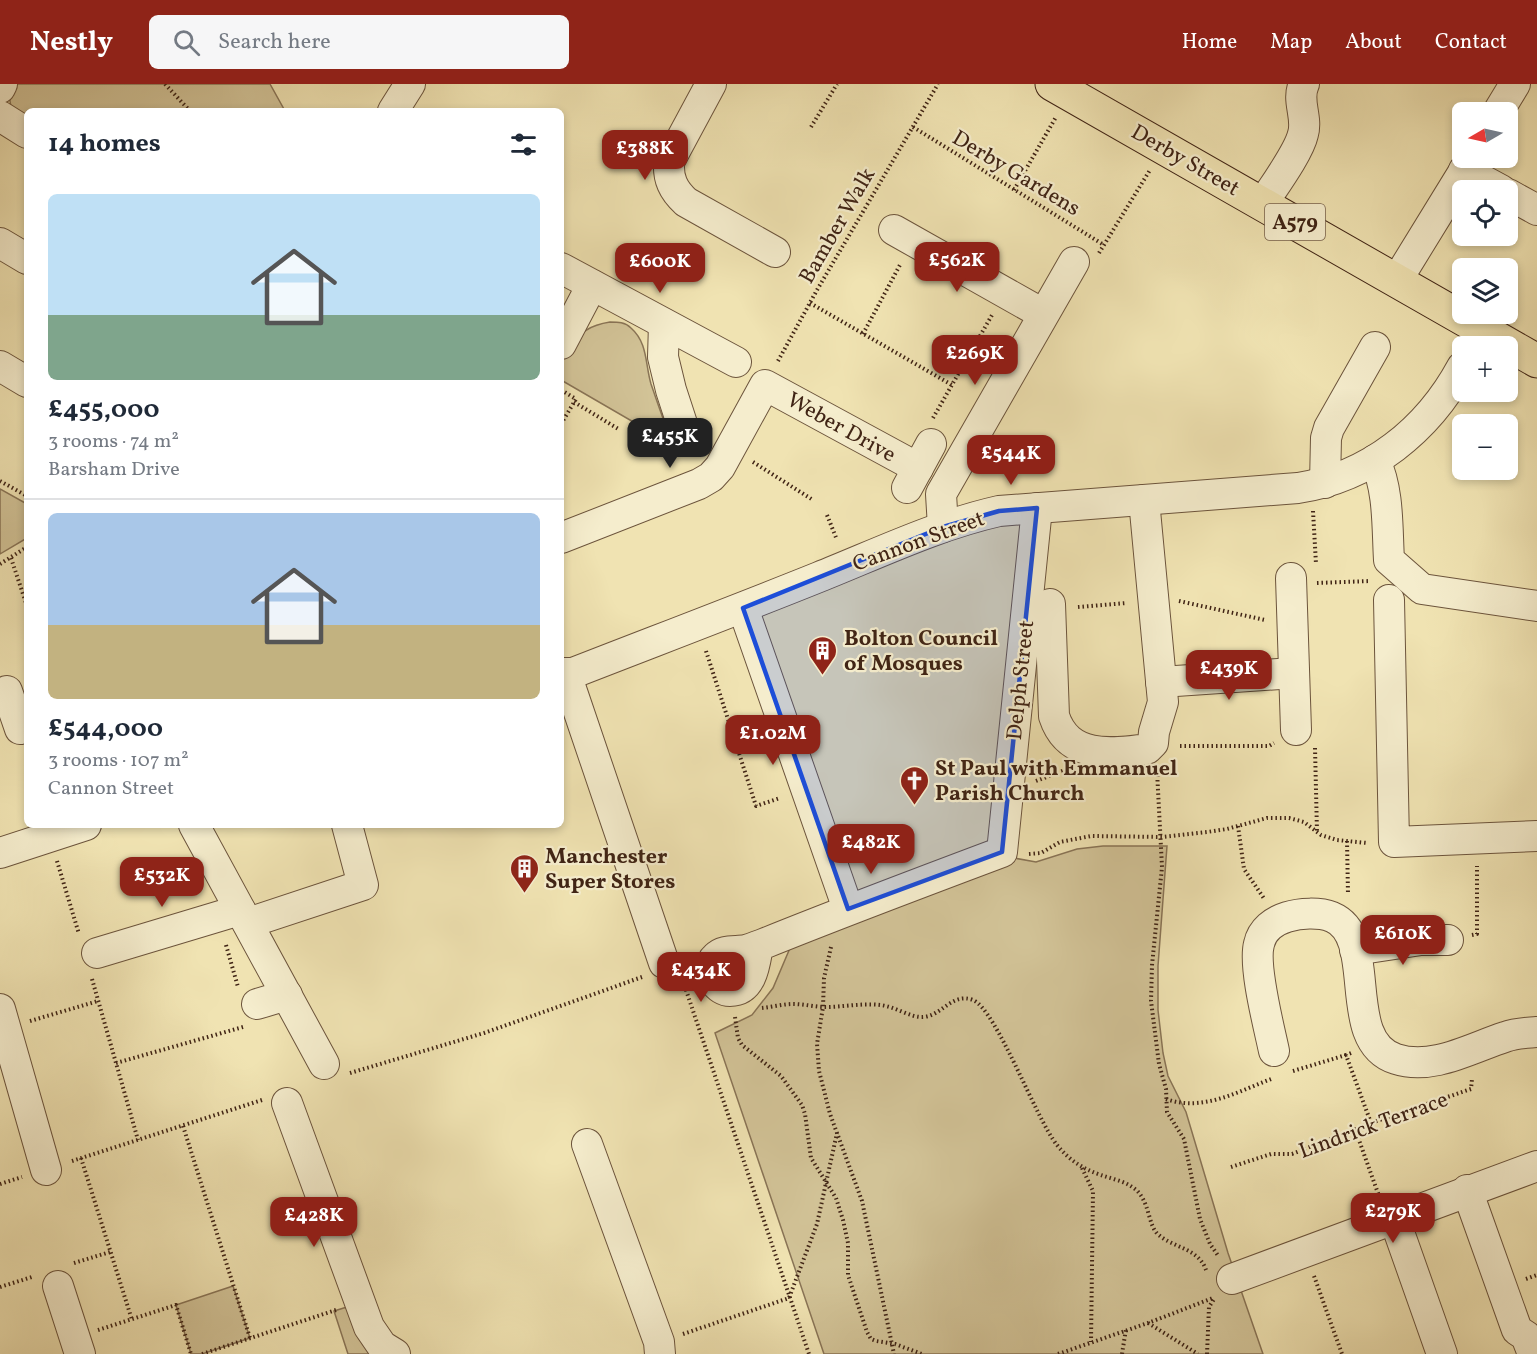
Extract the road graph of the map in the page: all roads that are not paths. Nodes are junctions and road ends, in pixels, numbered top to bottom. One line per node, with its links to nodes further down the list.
1 (2, 84): 7 (street)
2 (410, 84): 9 (street)
3 (1304, 84): 15 (street)
4 (1515, 84): 8 (street)
5 (710, 86): 18 (street)
6 (1058, 87): 15 (main road, Derby Street / A579)
7 (0, 88)
8 (1504, 102)
9 (395, 108)
10 (0, 116): 11 (street)
11 (24, 131)
12 (1466, 168): 22 (street)
13 (1473, 168): 14 (street)
14 (1488, 180)
15 (1263, 203): 22 (main road, Derby Street / A579)
16 (894, 230): 24 (street)
17 (0, 243): 19 (street)
18 (776, 252)
19 (24, 257)
20 (1074, 262): 24 (street)
21 (564, 270): 23 (street)
22 (1397, 280): 26 (main road, Derby Street / A579)
23 (592, 285): 25 (street); 27 (street)
24 (1043, 314): 41 (street)
25 (664, 324): 31 (street); 35 (street)
26 (1475, 336)
27 (564, 338)
28 (1376, 346): 38 (street)
29 (1518, 354): 30 (main road, Derby Street / A579)
30 (1537, 361)
31 (736, 362)
32 (0, 366): 33 (street)
33 (24, 380)
34 (1452, 382): 36 (street, Cannon Street)
35 (686, 436)
36 (1374, 460): 38 (street, Cannon Street); 45 (street)
37 (919, 467): 42 (street, Weber Drive)
38 (1318, 485): 39 (street, Cannon Street)
39 (1144, 500): 40 (street, Cannon Street); 50 (street)
40 (1037, 508): 41 (street, Cannon Street); 59 (street, Delph Street)
41 (943, 527): 47 (street, Cannon Street)
42 (564, 536)
43 (1299, 581): 48 (street)
44 (1383, 590): 57 (street)
45 (1537, 606)
46 (1050, 607): 50 (street)
47 (743, 608): 49 (street, Cannon Street); 59 (street)
48 (1294, 673): 50 (street); 53 (street)
49 (564, 674): 64 (street)
50 (1161, 682)
51 (8, 691): 52 (street)
52 (16, 730)
53 (1296, 730)
54 (76, 828): 58 (street)
55 (195, 828): 60 (street)
56 (348, 828): 60 (street)
57 (1537, 836)
58 (0, 853)
59 (848, 909): 65 (street)
60 (235, 917): 63 (street); 66 (street)
61 (1349, 937): 62 (street); 69 (street, Lindrick Terrace); 70 (street)
62 (1448, 940)
63 (89, 955)
64 (664, 973)
65 (729, 991)
66 (287, 995): 67 (street); 71 (street)
67 (249, 1007)
68 (3, 1018): 75 (street)
69 (1537, 1032)
70 (1277, 1063)
71 (334, 1070)
72 (279, 1100): 83 (street)
73 (587, 1144): 82 (street)
74 (1537, 1166): 76 (street)
75 (46, 1170)
76 (1467, 1190): 77 (street); 80 (street)
77 (1391, 1219): 78 (street); 84 (street)
78 (1219, 1284)
79 (58, 1286): 81 (street)
80 (1529, 1345)
81 (72, 1348)
82 (660, 1348)
83 (395, 1354)
84 (1442, 1354)

